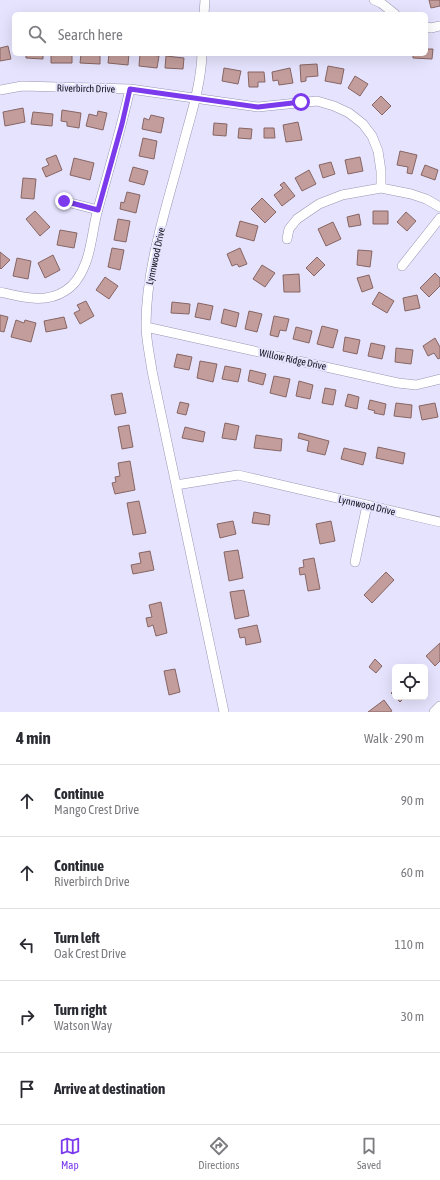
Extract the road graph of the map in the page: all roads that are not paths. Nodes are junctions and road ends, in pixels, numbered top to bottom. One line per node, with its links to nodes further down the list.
1 (205, 0): 3 (street)
2 (374, 0): 4 (street)
3 (204, 12)
4 (392, 12)
5 (440, 26): 6 (street)
6 (428, 27)
7 (202, 56): 10 (street, Lynnwood Drive)
8 (130, 89): 9 (street, Riverbirch Drive); 10 (street, Riverbirch Drive); 14 (street)
9 (0, 90)
10 (196, 98): 11 (street, Riverbirch Drive); 19 (street, Lynnwood Drive)
11 (381, 188): 13 (street); 16 (street)
12 (64, 201): 14 (street)
13 (440, 207)
14 (98, 210): 18 (street)
15 (440, 218): 17 (street)
16 (287, 239)
17 (402, 266)
18 (0, 292)
19 (146, 327): 20 (street, Willow Ridge Drive); 21 (street, Lynnwood Drive)
20 (440, 379)
21 (176, 484): 22 (street, Lynnwood Drive); 26 (street, Lynnwood Drive)
22 (367, 505): 23 (street, Lynnwood Drive); 24 (street)
23 (440, 522)
24 (355, 562)
25 (440, 706): 27 (street)
26 (224, 712)
27 (434, 712)

